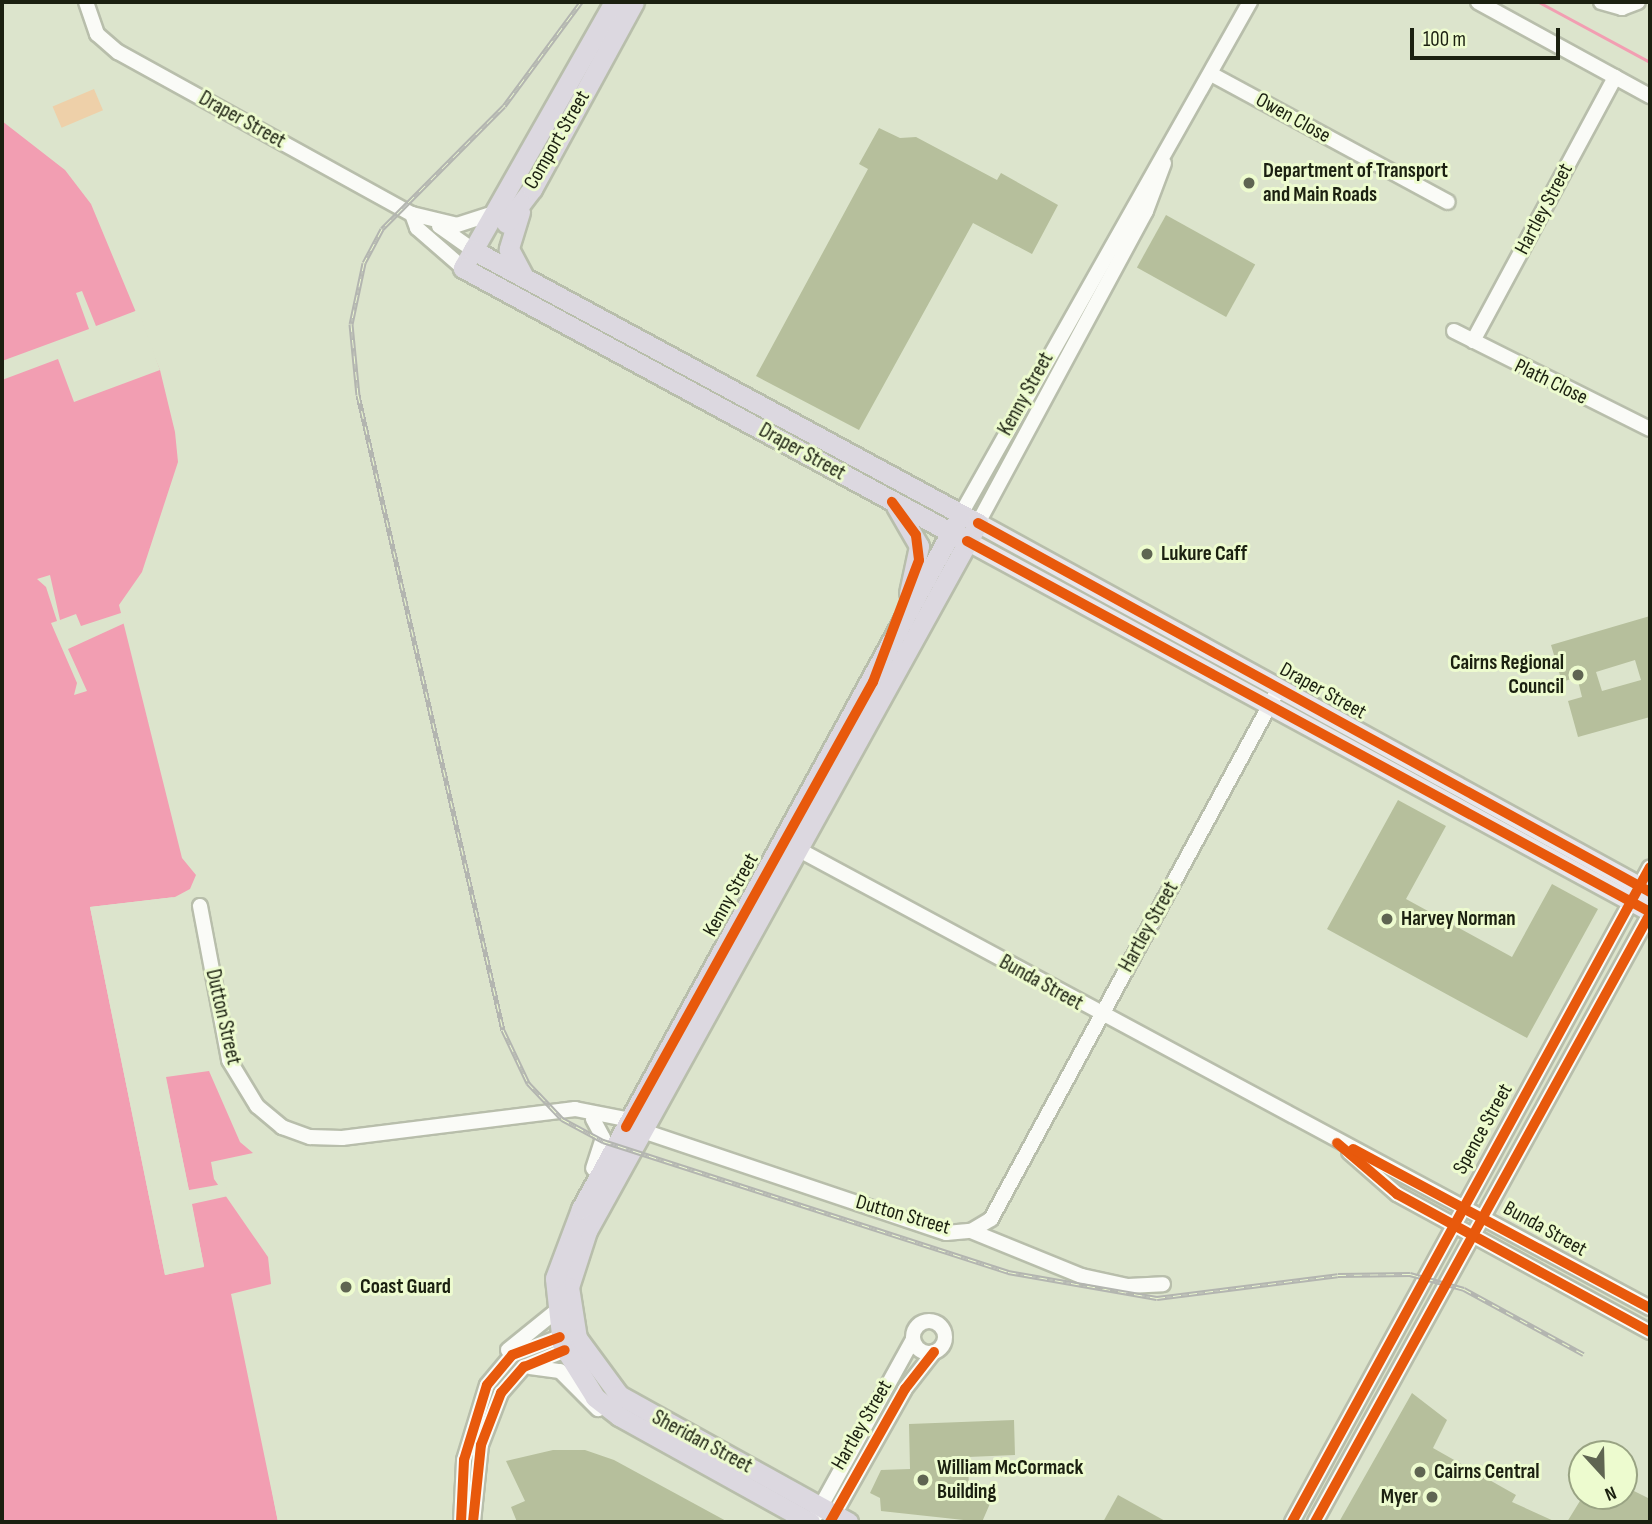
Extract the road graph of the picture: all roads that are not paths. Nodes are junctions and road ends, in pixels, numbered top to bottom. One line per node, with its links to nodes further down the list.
1 (614, 2): 13 (highway, Comport Street)
2 (634, 2): 11 (highway, Comport Street)
3 (1250, 2): 8 (street, Kenny Street)
4 (1478, 2): 9 (street)
5 (1601, 2): 6 (street)
6 (1634, 4)
7 (86, 7): 14 (street, Draper Street)
8 (1211, 74): 12 (street, Owen Close); 23 (street, Kenny Street)
9 (1615, 77): 10 (street); 20 (street, Hartley Street)
10 (1650, 96)
11 (532, 189): 16 (highway, Comport Street); 18 (highway)
12 (1448, 202)
13 (499, 211): 15 (street, Draper Street); 16 (highway, Comport Street)
14 (412, 214): 15 (street, Draper Street); 17 (street, Draper Street)
15 (429, 219): 16 (street, Draper Street)
16 (479, 253): 17 (highway, Comport Street); 18 (highway, Draper Street)
17 (468, 271): 22 (highway, Draper Street)
18 (524, 278): 23 (highway, Draper Street)
19 (1454, 331): 20 (street, Plath Close)
20 (1473, 341): 21 (street, Plath Close)
21 (1650, 429)
22 (892, 502): 24 (highway, Draper Street); 25 (highway)
23 (970, 518): 24 (highway, Kenny Street); 26 (main road, Draper Street)
24 (960, 537): 25 (highway, Kenny Street); 26 (main road, Draper Street); 27 (highway, Kenny Street)
25 (873, 682): 27 (highway, Kenny Street)
26 (1275, 695): 29 (main road, Draper Street); 32 (street, Hartley Street)
27 (789, 845): 32 (street, Bunda Street); 35 (highway, Kenny Street)
28 (1650, 867): 29 (street, Spence Street)
29 (1641, 894): 31 (main road, Draper Street); 37 (street, Spence Street)
30 (200, 906): 33 (street, Dutton Street)
31 (1650, 913): 39 (street, Spence Street)
32 (1100, 1015): 36 (street, Bunda Street); 41 (street, Hartley Street)
33 (557, 1110): 34 (street, Dutton Street); 35 (street, Dutton Street)
34 (593, 1119): 35 (street, Dutton Street); 38 (street)
35 (633, 1126): 38 (highway, Kenny Street); 41 (street, Dutton Street); 48 (highway, Kenny Street)
36 (1337, 1143): 37 (street, Bunda Street); 40 (street, Bunda Street)
37 (1461, 1206): 39 (street, Bunda Street); 40 (street, Spence Street)
38 (581, 1209): 45 (highway, Kenny Street)
39 (1481, 1215): 42 (street, Spence Street); 44 (street, Bunda Street)
40 (1452, 1222): 42 (street, Bunda Street); 61 (street, Spence Street)
41 (971, 1231): 43 (street, Dutton Street)
42 (1472, 1233): 46 (street, Bunda Street); 62 (street, Spence Street)
43 (1163, 1284)
44 (1650, 1308)
45 (555, 1312): 48 (highway, Kenny Street); 54 (street)
46 (1650, 1332)
47 (913, 1339): 49 (street); 49 (street); 53 (street, Hartley Street)
48 (567, 1342): 50 (street); 54 (street); 56 (highway, Sheridan Street); 58 (highway, Sheridan Street)
49 (934, 1352): 52 (street, Hartley Street)
50 (540, 1359): 51 (street); 54 (street)
51 (521, 1369): 55 (street); 56 (street)
52 (913, 1377): 53 (street, Hartley Street); 58 (street, Hartley Street)
53 (890, 1383): 58 (street, Hartley Street)
54 (482, 1396): 57 (street)
55 (491, 1414): 57 (street); 60 (street)
56 (619, 1416): 58 (highway, Sheridan Street)
57 (461, 1485): 59 (street)
58 (826, 1518)
59 (461, 1522)
60 (473, 1522)
61 (1292, 1522)
62 (1315, 1522)

